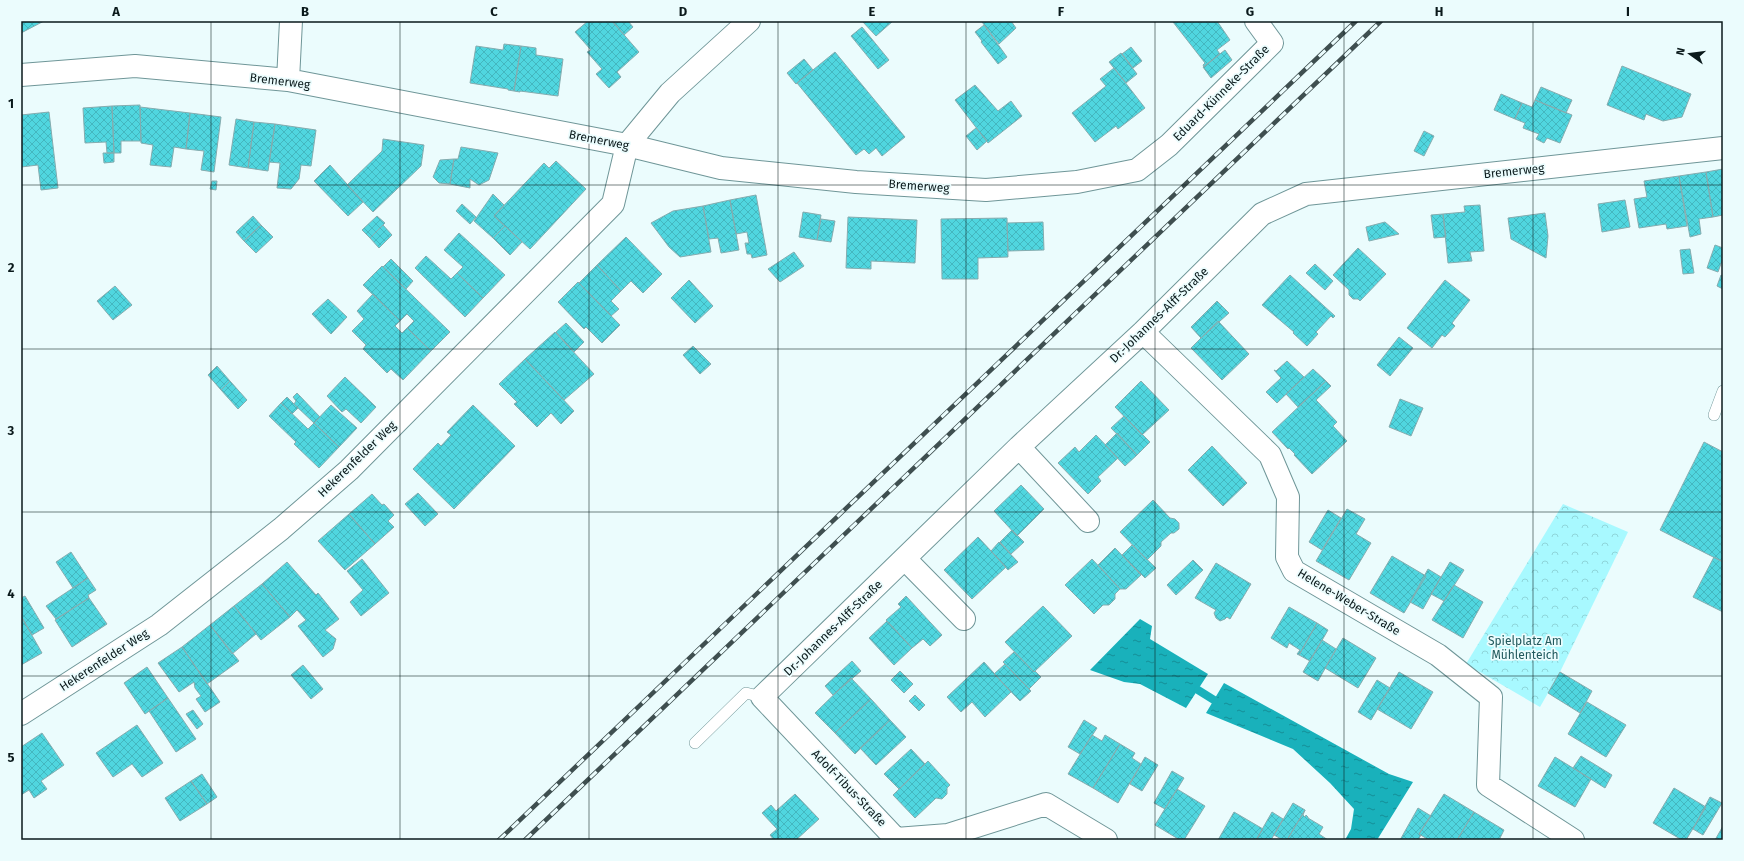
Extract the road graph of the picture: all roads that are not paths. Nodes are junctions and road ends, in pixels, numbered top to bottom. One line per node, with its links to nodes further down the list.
1 (291, 21): 5 (street)
2 (749, 21): 6 (street)
3 (1256, 21): 7 (street, Eduard-Künneke-Straße)
4 (21, 75): 5 (street, Bremerweg)
5 (288, 80): 6 (street, Bremerweg)
6 (627, 145): 7 (street, Bremerweg); 18 (street, Hekerenfelder Weg)
7 (1169, 145)
8 (1723, 148): 9 (street, Bremerweg)
9 (1306, 194): 10 (street, Dr.-Johannes-Alff-Straße)
10 (1143, 332): 13 (street, Dr.-Johannes-Alff-Straße); 21 (street, Helene-Weber-Straße)
11 (1723, 391): 12 (lane)
12 (1714, 415)
13 (1019, 447): 14 (street); 15 (street, Dr.-Johannes-Alff-Straße)
14 (1088, 521)
15 (905, 559): 16 (street); 17 (street, Dr.-Johannes-Alff-Straße)
16 (964, 619)
17 (762, 697): 19 (lane); 20 (street, Adolf-Tibus-Straße)
18 (21, 714)
19 (695, 743)
20 (1106, 840)
21 (1573, 840)

